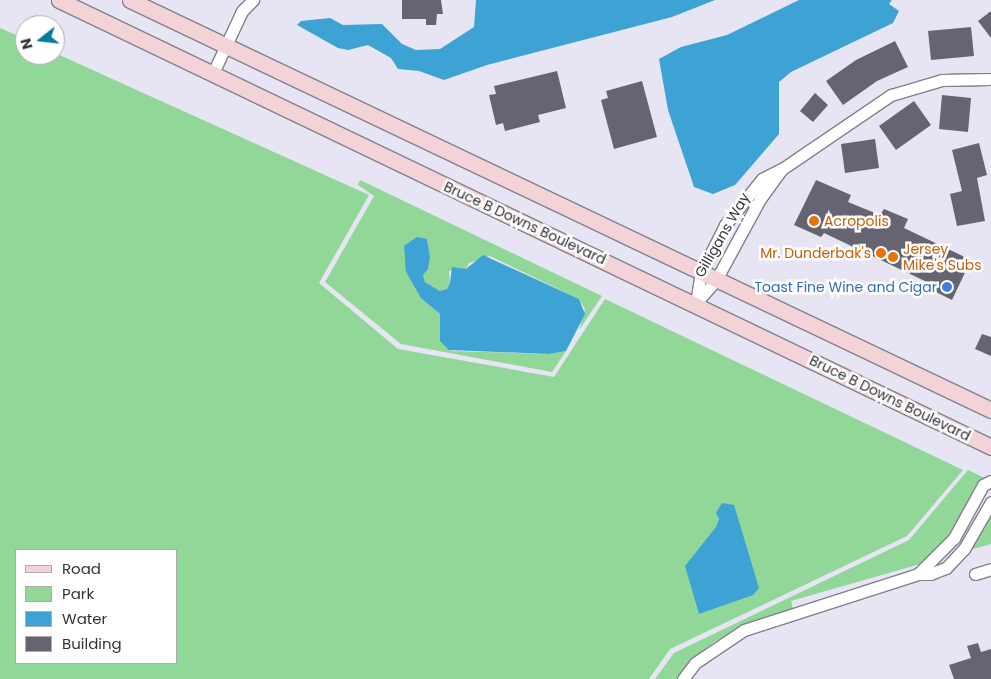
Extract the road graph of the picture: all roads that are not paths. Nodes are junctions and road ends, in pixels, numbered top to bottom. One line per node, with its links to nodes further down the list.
1 (59, 0): 5 (main road, Bruce B Downs Boulevard)
2 (130, 0): 4 (main road)
3 (253, 0): 4 (street)
4 (226, 45): 5 (street); 8 (main road)
5 (214, 73): 10 (main road, Bruce B Downs Boulevard)
6 (990, 81): 7 (street, Gilligans Way)
7 (782, 169): 8 (street, Gilligans Way); 9 (street, Gilligans Way)
8 (701, 273): 9 (main road); 10 (street, Gilligans Way)
9 (716, 280): 10 (street, Gilligans Way); 11 (main road)
10 (696, 303): 12 (main road, Bruce B Downs Boulevard)
11 (990, 411)
12 (991, 447)
13 (991, 481): 16 (street)
14 (991, 502): 16 (street)
15 (991, 569): 17 (street)
16 (918, 574): 18 (street)
17 (975, 574)
18 (682, 679)

